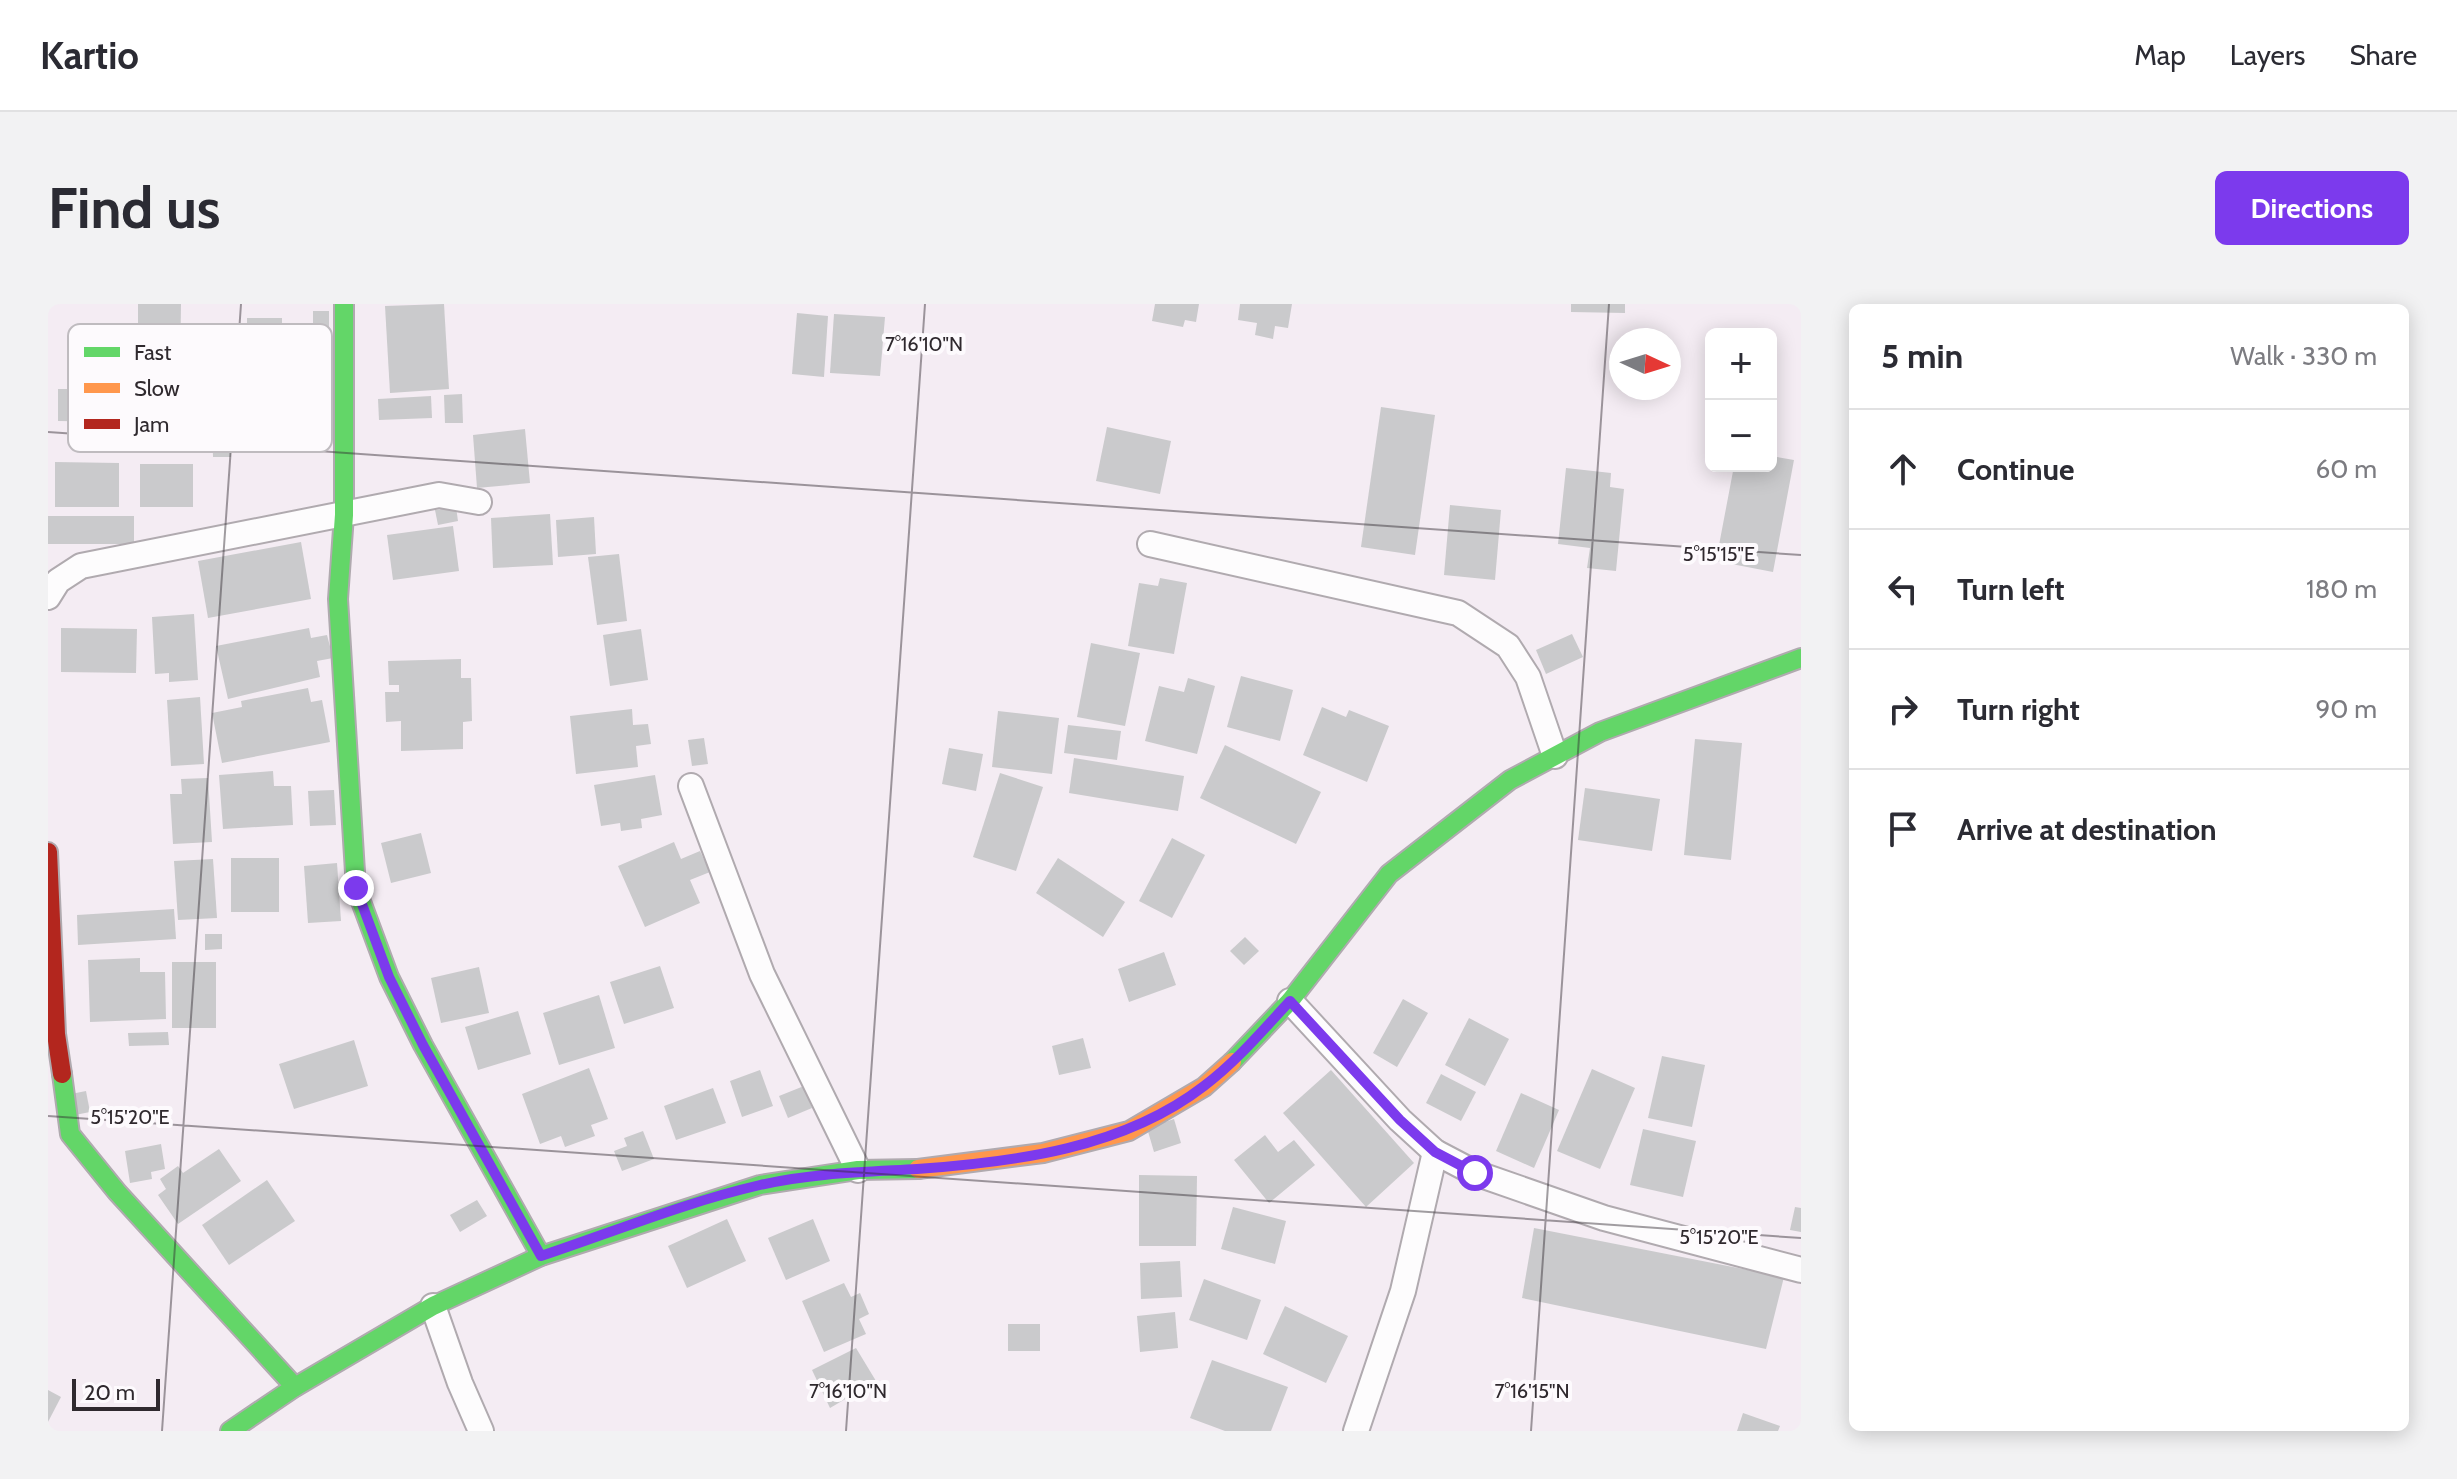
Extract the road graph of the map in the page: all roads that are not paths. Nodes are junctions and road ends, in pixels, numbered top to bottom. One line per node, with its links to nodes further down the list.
1 (344, 304): 3 (street)
2 (479, 502): 3 (street)
3 (344, 515): 5 (street); 14 (street)
4 (1150, 544): 7 (street)
5 (48, 597)
6 (1801, 658): 7 (street)
7 (1555, 756): 10 (street)
8 (691, 786): 13 (street)
9 (48, 852): 11 (street)
10 (1290, 1001): 12 (street); 13 (street)
11 (59, 1138): 17 (street)
12 (1435, 1152): 15 (street); 20 (street)
13 (858, 1170): 14 (street)
14 (541, 1256): 16 (street)
15 (1801, 1270)
16 (433, 1306): 17 (street); 19 (street)
17 (295, 1387): 18 (street)
18 (230, 1431)
19 (481, 1431)
20 (1356, 1431)

